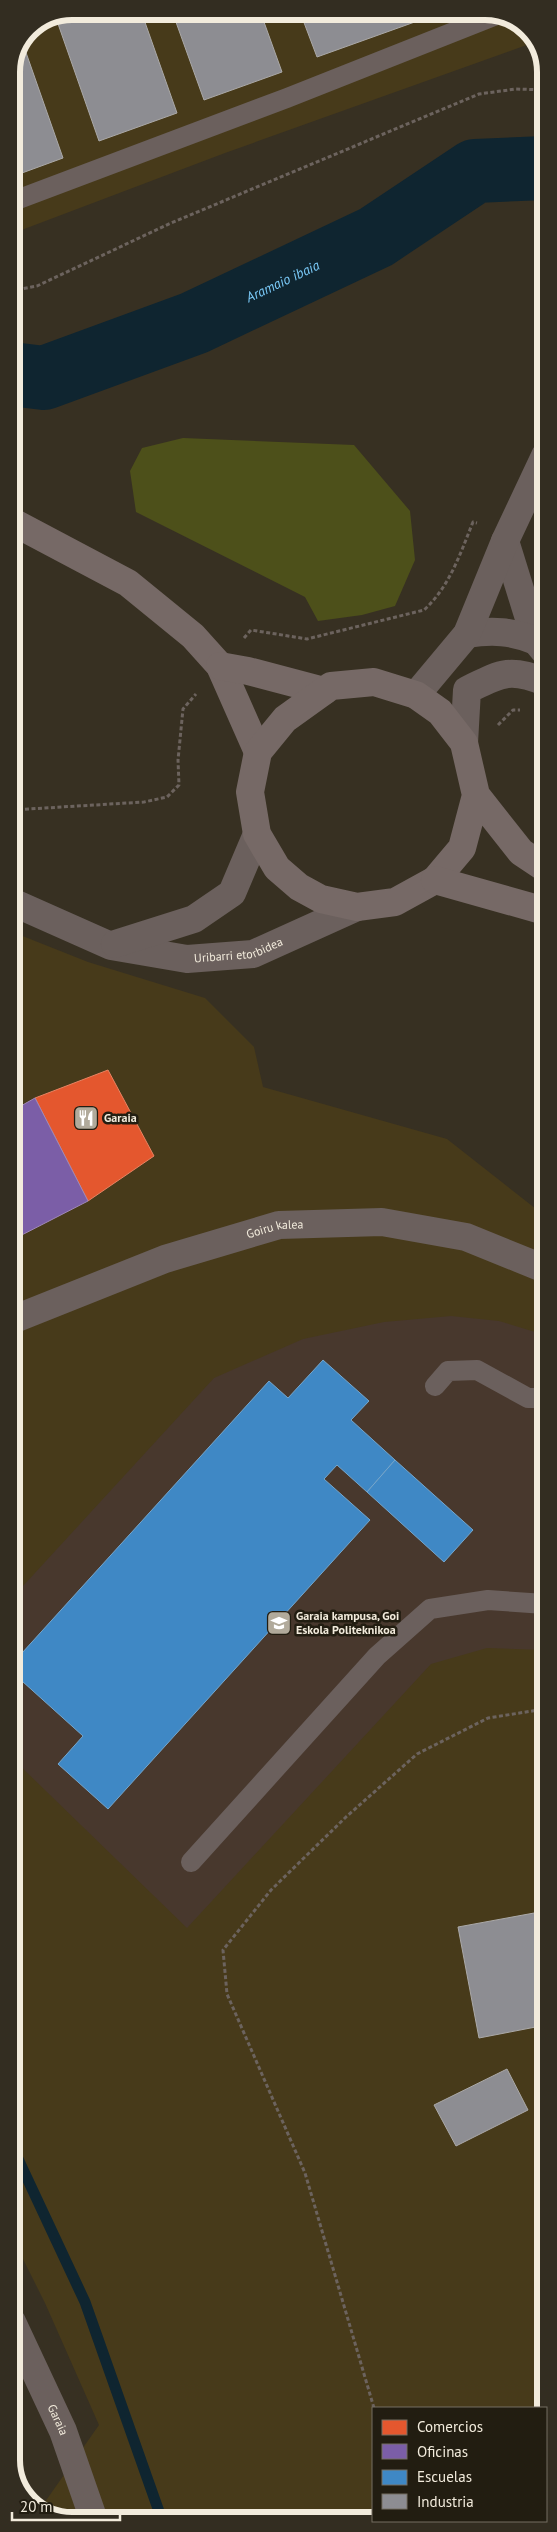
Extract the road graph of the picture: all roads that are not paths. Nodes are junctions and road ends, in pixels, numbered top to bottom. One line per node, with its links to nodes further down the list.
1 (483, 20): 2 (lane)
2 (20, 199)
3 (537, 473): 5 (street)
4 (20, 525): 9 (main road)
5 (508, 535): 6 (street); 7 (street)
6 (466, 634): 8 (street); 11 (street); 13 (street)
7 (537, 636)
8 (537, 644)
9 (220, 666): 12 (main road); 15 (main road)
10 (537, 679): 11 (street)
11 (467, 690): 14 (street)
12 (324, 691): 13 (main road); 15 (main road)
13 (416, 695): 14 (main road)
14 (464, 743): 16 (main road)
15 (258, 752): 17 (main road)
16 (476, 795): 18 (main road); 19 (main road)
17 (257, 834): 21 (main road); 23 (street)
18 (537, 863)
19 (435, 880): 21 (main road); 22 (main road)
20 (20, 906): 23 (street, Uribarri etorbidea)
21 (357, 907): 23 (street, Uribarri etorbidea)
22 (537, 909)
23 (111, 946)
24 (537, 1266): 25 (street, Goiru kalea)
25 (20, 1317)
26 (435, 1386): 27 (lane)
27 (537, 1398)
28 (537, 1603): 29 (lane)
29 (191, 1862)
30 (20, 2339): 31 (street, Garaia)
31 (91, 2512)

